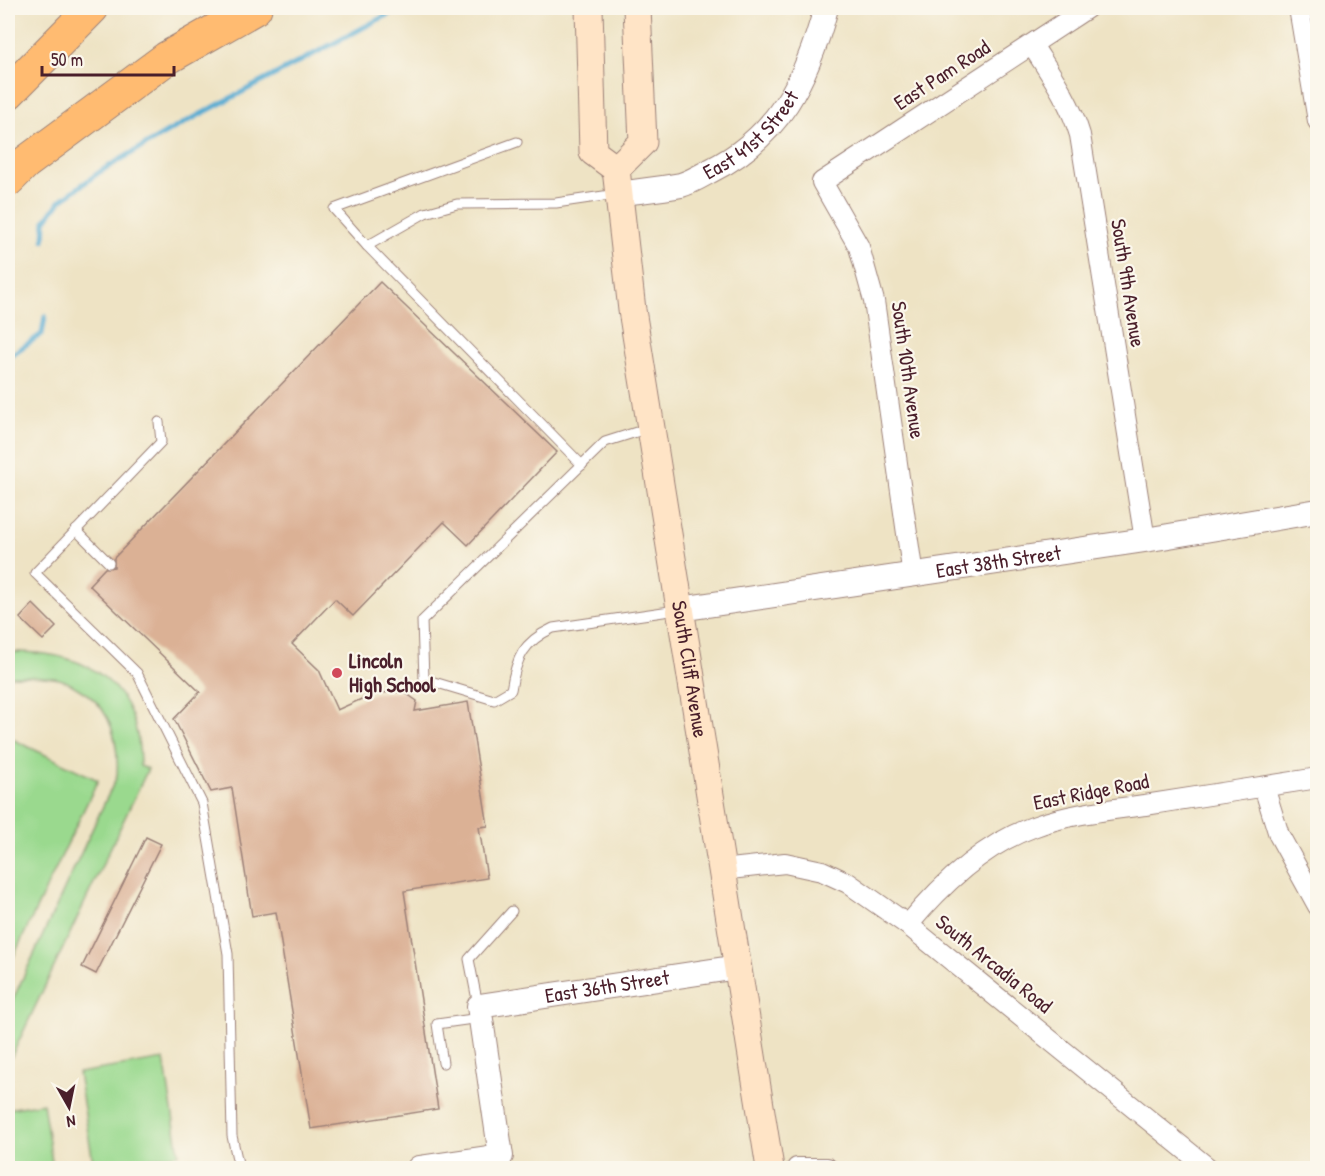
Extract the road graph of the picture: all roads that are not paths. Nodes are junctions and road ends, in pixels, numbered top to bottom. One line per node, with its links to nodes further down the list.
1 (92, 8): 9 (highway)
2 (255, 8): 12 (highway)
3 (589, 8): 13 (main road)
4 (637, 8): 13 (main road)
5 (826, 8): 13 (street, East 41st Street)
6 (1087, 8): 8 (street, East Pam Road)
7 (1299, 8): 10 (street)
8 (1032, 45): 14 (street, East Pam Road); 21 (street, South 9th Avenue)
9 (8, 93)
10 (1317, 122)
11 (517, 142): 15 (lane)
12 (8, 180)
13 (616, 182): 15 (lane); 17 (main road, South Cliff Avenue)
14 (822, 182): 23 (street, South 10th Avenue)
15 (367, 246): 18 (lane)
16 (159, 422): 20 (lane)
17 (651, 428): 18 (lane); 24 (main road, South Cliff Avenue)
18 (582, 465): 24 (lane)
19 (1317, 511): 21 (street, East 38th Street)
20 (76, 530): 22 (lane); 35 (lane)
21 (1145, 540): 23 (street, East 38th Street)
22 (109, 563)
23 (913, 576): 24 (street, East 38th Street)
24 (680, 609): 27 (main road, South Cliff Avenue)
25 (1317, 778): 26 (street, East Ridge Road)
26 (1264, 787): 28 (street); 30 (street, East Ridge Road)
27 (721, 870): 30 (street, South Arcadia Road); 31 (main road, South Cliff Avenue)
28 (1317, 906)
29 (512, 911): 32 (lane)
30 (908, 925): 40 (street, South Arcadia Road)
31 (738, 968): 32 (street, East 36th Street); 37 (main road, South Cliff Avenue)
32 (479, 1012): 33 (lane); 34 (street)
33 (443, 1063)
34 (502, 1162): 36 (street)
35 (238, 1168)
36 (419, 1168)
37 (770, 1168)
38 (797, 1168): 39 (street)
39 (827, 1168)
40 (1208, 1168)

